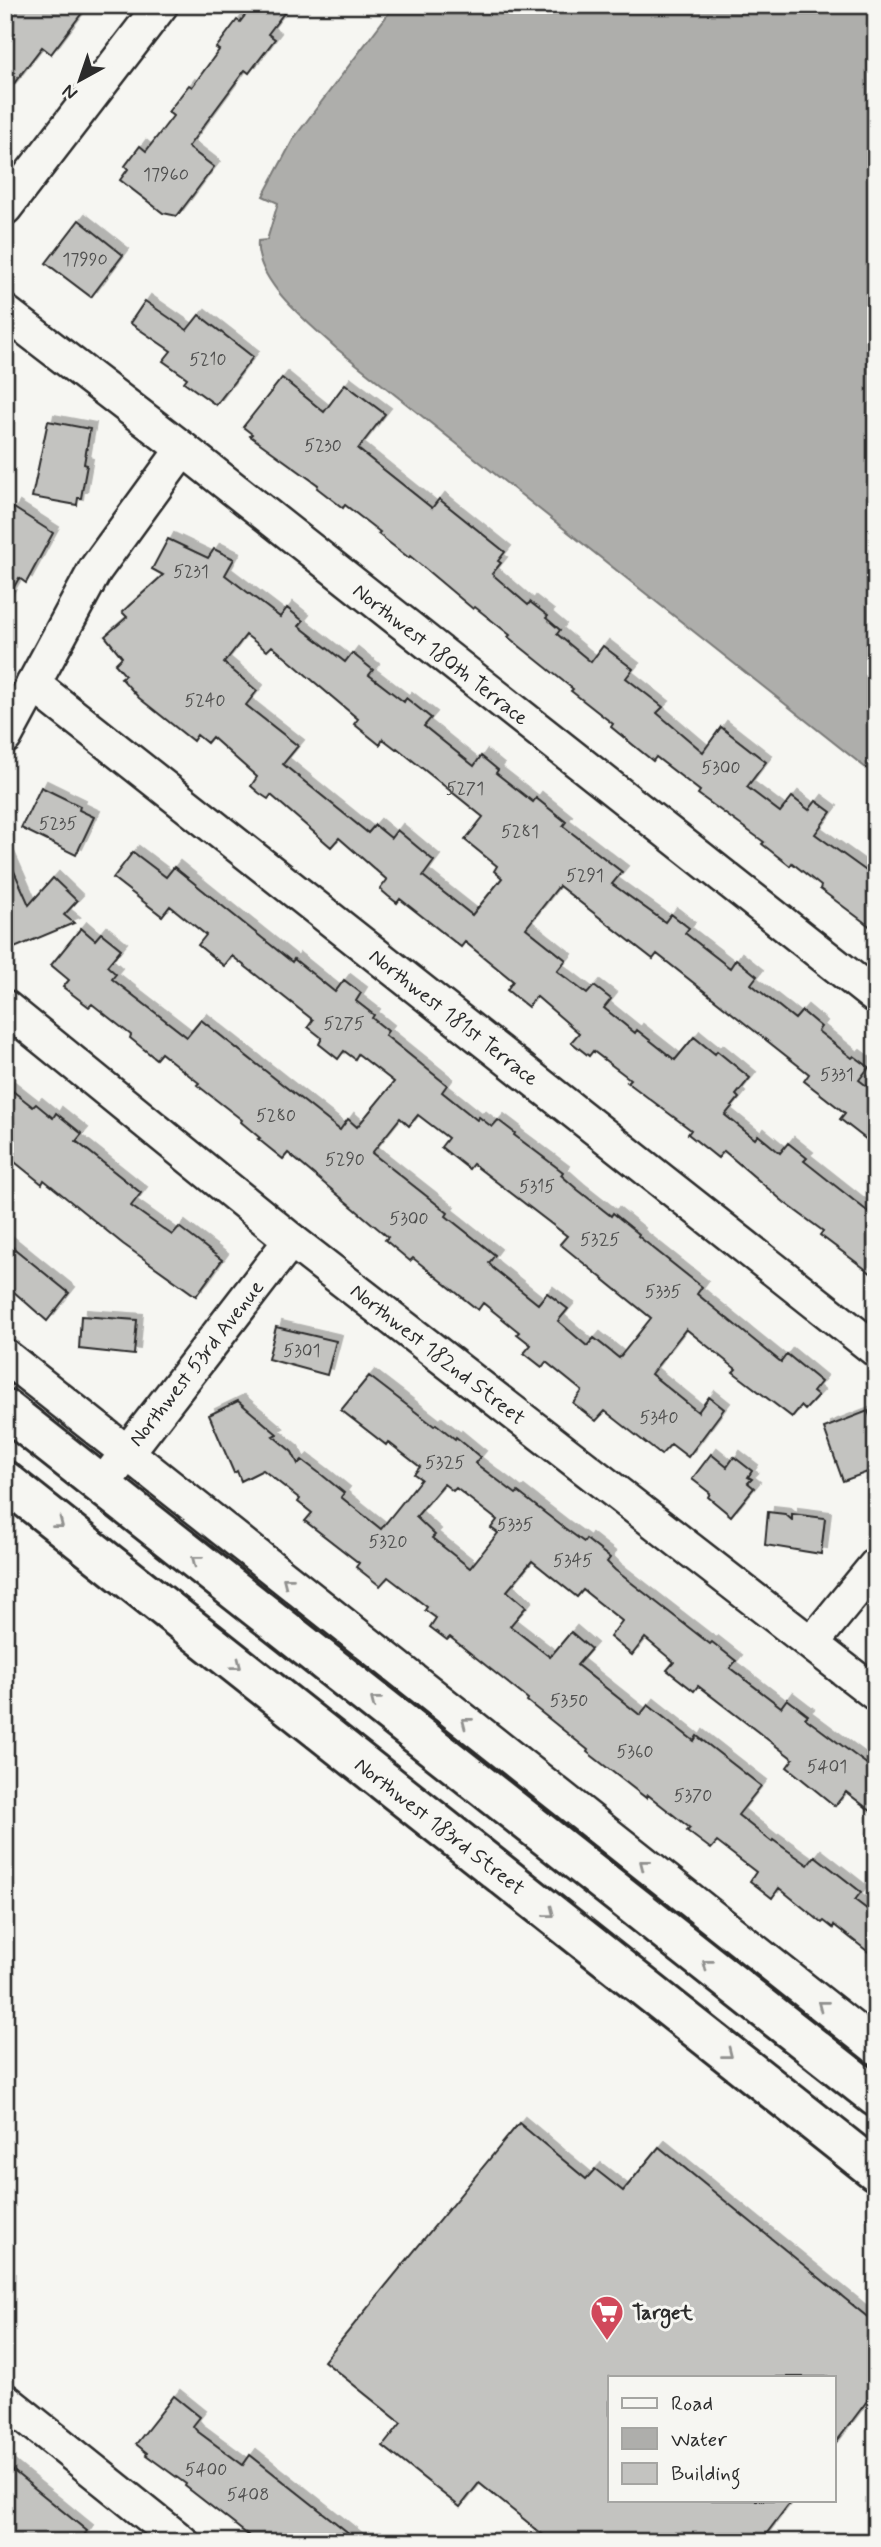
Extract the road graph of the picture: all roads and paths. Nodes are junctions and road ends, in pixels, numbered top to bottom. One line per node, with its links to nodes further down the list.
1 (162, 5): 2 (street)
2 (5, 208)
3 (5, 312): 4 (street, Northwest 180th Terrace)
4 (183, 449): 5 (street); 7 (street, Northwest 180th Terrace)
5 (33, 684): 6 (street); 10 (street, Northwest 181st Terrace)
6 (5, 737)
7 (876, 997)
8 (5, 1007): 9 (street, Northwest 182nd Street)
9 (291, 1240): 13 (street, Northwest 53rd Avenue); 17 (street, Northwest 182nd Street)
10 (876, 1350)
11 (5, 1356): 13 (street)
12 (5, 1409): 15 (main road)
13 (127, 1454): 15 (street, Northwest 53rd Avenue); 21 (street, one-way to 13)
14 (5, 1481): 19 (main road, Northwest 183rd Street, one-way to 19)
15 (102, 1486): 20 (main road, one-way to 15)
16 (876, 1565): 17 (street)
17 (812, 1643): 18 (street, Northwest 182nd Street)
18 (876, 1695)
19 (384, 1782): 20 (main road); 23 (main road, Northwest 183rd Street, one-way to 23)
20 (505, 1804): 22 (main road, one-way to 20)
21 (876, 2047)
22 (876, 2097)
23 (876, 2171)
24 (5, 2400): 25 (street)
25 (183, 2542)

